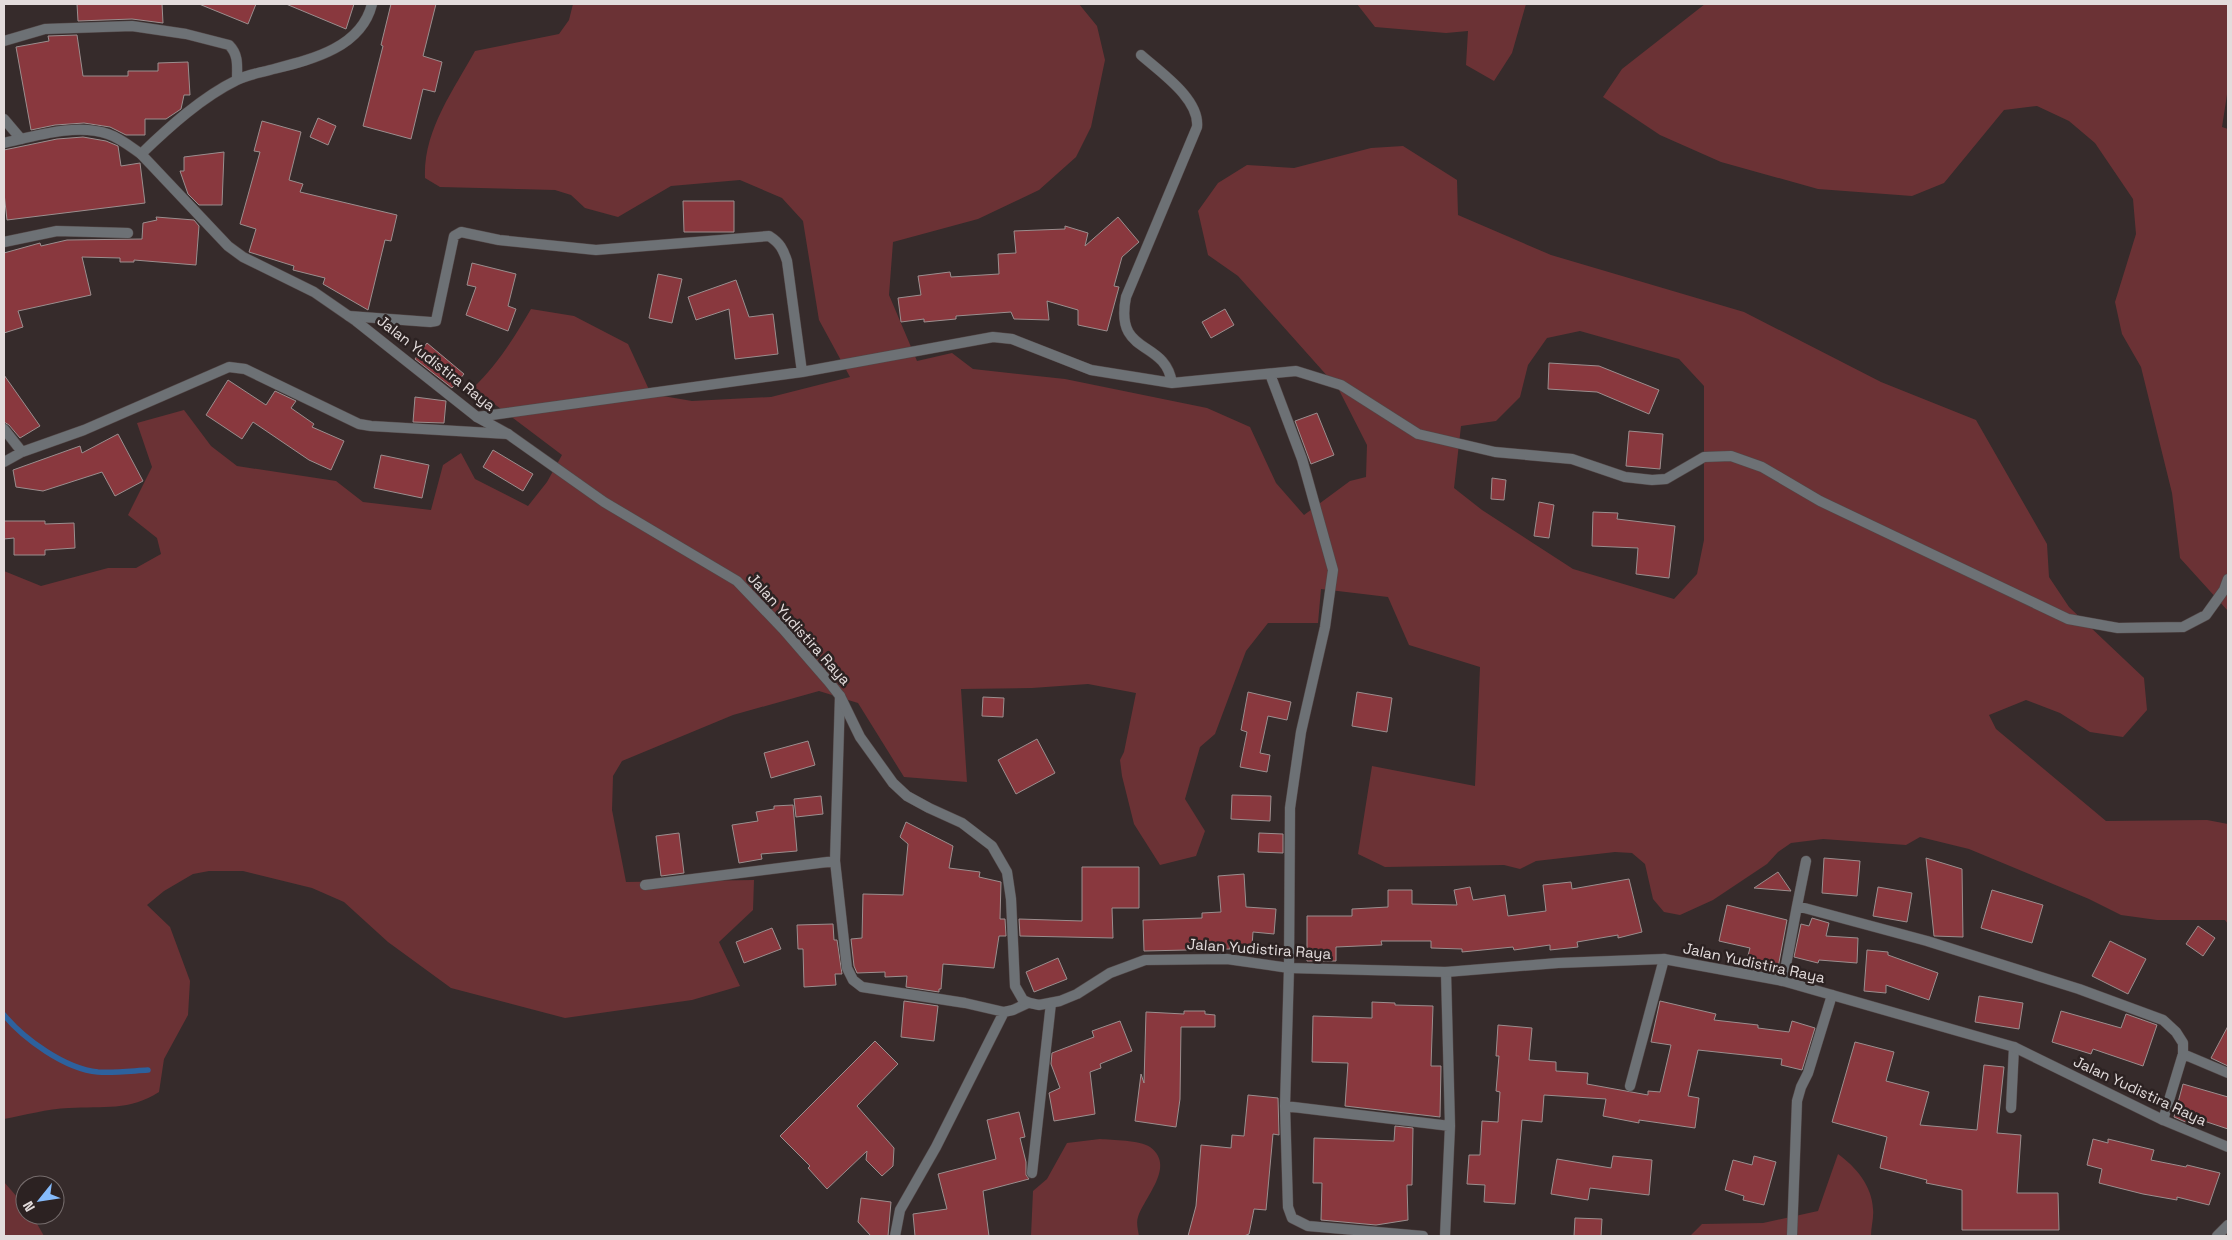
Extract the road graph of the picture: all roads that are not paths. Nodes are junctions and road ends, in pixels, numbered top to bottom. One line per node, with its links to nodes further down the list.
1 (372, 4): 4 (street)
2 (4, 41): 4 (street)
3 (1141, 55): 14 (street)
4 (237, 80): 8 (street)
5 (4, 119): 6 (street)
6 (21, 139): 7 (street, Jalan Yudistira Raya); 8 (street, Jalan Yudistira Raya)
7 (4, 143)
8 (142, 154): 11 (street, Jalan Yudistira Raya)
9 (128, 233): 10 (street)
10 (4, 242)
11 (349, 316): 12 (street); 15 (street, Jalan Yudistira Raya)
12 (802, 372): 14 (street); 15 (street)
13 (1270, 374): 14 (street); 20 (street); 27 (street)
14 (1172, 383)
15 (477, 417): 17 (street, Jalan Yudistira Raya)
16 (4, 430): 18 (street)
17 (508, 434): 18 (street); 21 (street, Jalan Yudistira Raya)
18 (22, 452): 19 (street)
19 (4, 462)
20 (2228, 579)
21 (840, 696): 23 (street); 31 (street, Jalan Yudistira Raya)
22 (1806, 861): 25 (street)
23 (834, 862): 24 (street); 33 (street)
24 (645, 885)
25 (1797, 906): 29 (street); 35 (street)
26 (1664, 959): 28 (street, Jalan Yudistira Raya); 29 (street, Jalan Yudistira Raya); 37 (street)
27 (1289, 968): 28 (street, Jalan Yudistira Raya); 32 (street, Jalan Yudistira Raya); 38 (street)
28 (1446, 972): 41 (street)
29 (1783, 981): 30 (street, Jalan Yudistira Raya)
30 (1832, 995): 34 (street, Jalan Yudistira Raya); 48 (street)
31 (1028, 1003): 32 (street, Jalan Yudistira Raya); 33 (street)
32 (1050, 1003): 43 (street)
33 (1004, 1012): 45 (street)
34 (2014, 1047): 39 (street); 40 (street, Jalan Yudistira Raya)
35 (2183, 1054): 36 (street); 40 (street)
36 (2228, 1074)
37 (1630, 1086)
38 (1286, 1106): 41 (street); 46 (street)
39 (2011, 1108)
40 (2164, 1120): 42 (street, Jalan Yudistira Raya)
41 (1450, 1126): 47 (street)
42 (2228, 1147)
43 (1032, 1173)
44 (2228, 1225): 49 (street)
45 (895, 1236)
46 (1423, 1236)
47 (1445, 1236)
48 (1792, 1236)
49 (2217, 1236)

